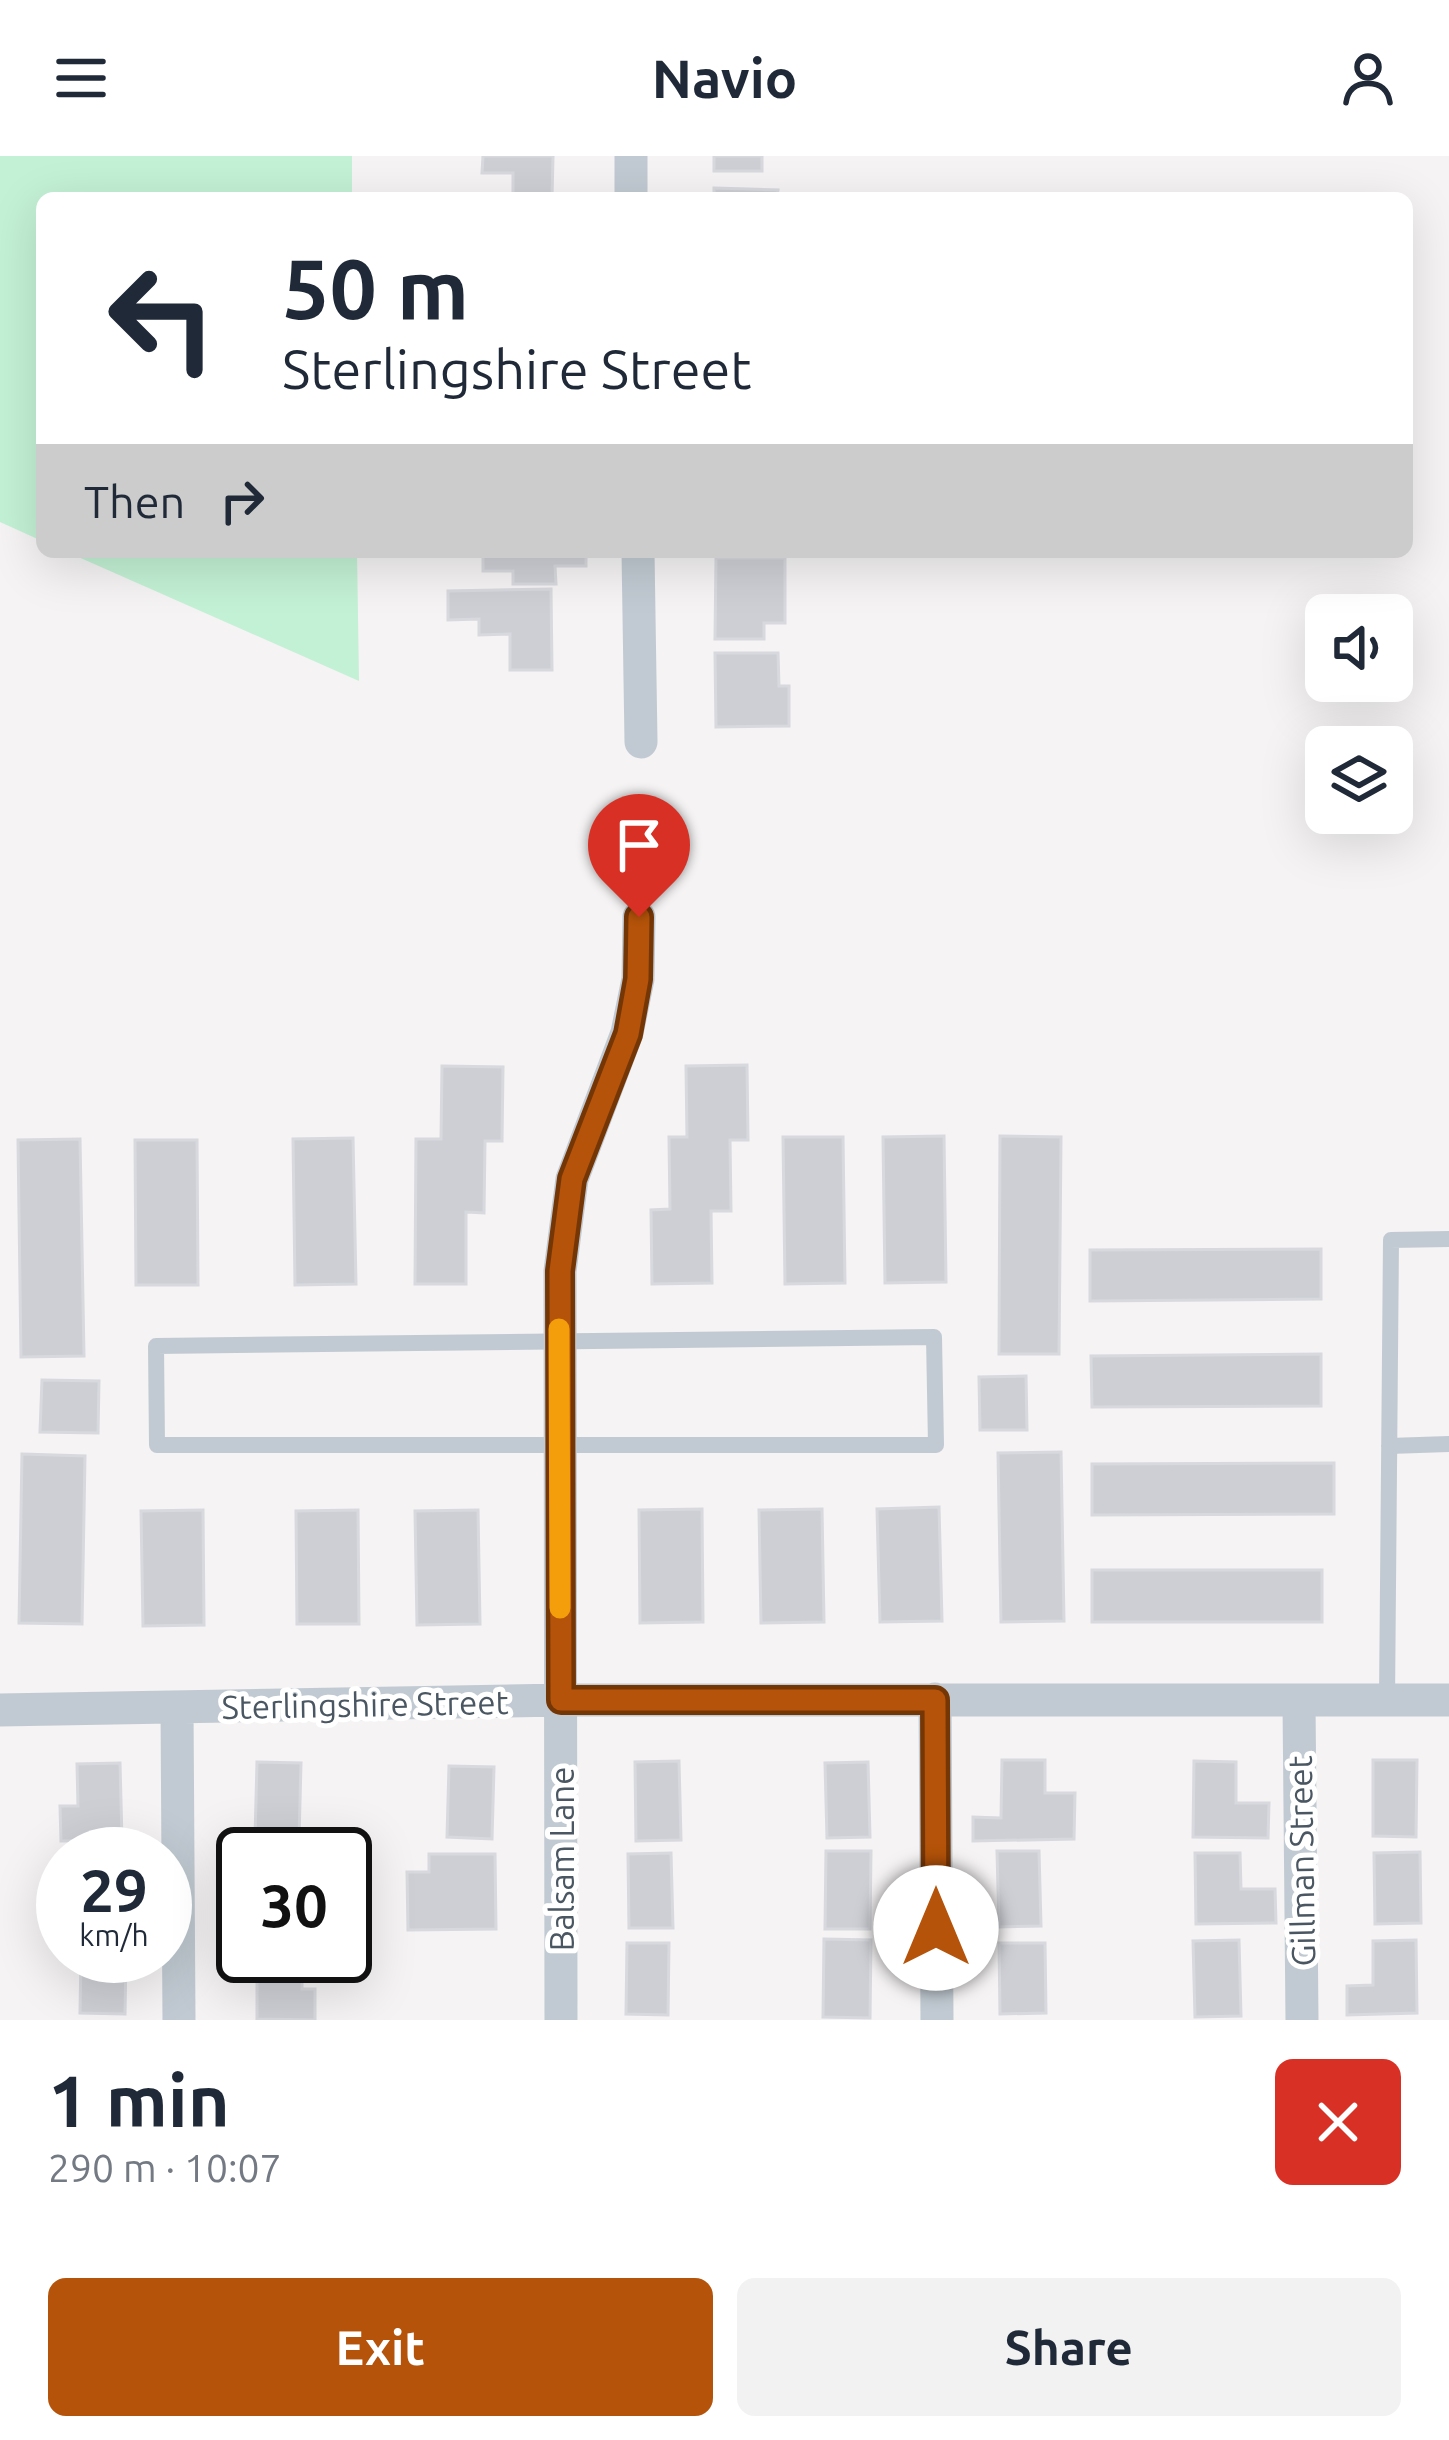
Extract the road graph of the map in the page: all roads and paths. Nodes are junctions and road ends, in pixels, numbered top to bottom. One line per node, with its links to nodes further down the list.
1 (631, 156): 2 (street)
2 (631, 192)
3 (638, 558): 4 (street)
4 (641, 742)
5 (639, 917): 7 (street, Balsam Lane)
6 (1449, 1239): 9 (lane)
7 (559, 1341): 10 (street, Balsam Lane); 10 (lane); 10 (lane)
8 (1449, 1444): 9 (lane)
9 (1389, 1446): 14 (lane)
10 (560, 1448): 11 (street, Balsam Lane)
11 (561, 1700): 12 (street, Sterlingshire Street); 16 (street, Sterlingshire Street); 19 (street, Balsam Lane)
12 (935, 1700): 15 (street, Sterlingshire Street); 20 (street)
13 (1449, 1700): 14 (street, Sterlingshire Street)
14 (1387, 1701): 15 (street, Sterlingshire Street)
15 (1299, 1702): 21 (street, Gillman Street)
16 (177, 1707): 17 (street, Sterlingshire Street); 18 (street)
17 (0, 1710)
18 (179, 2020)
19 (561, 2020)
20 (937, 2020)
21 (1302, 2020)

